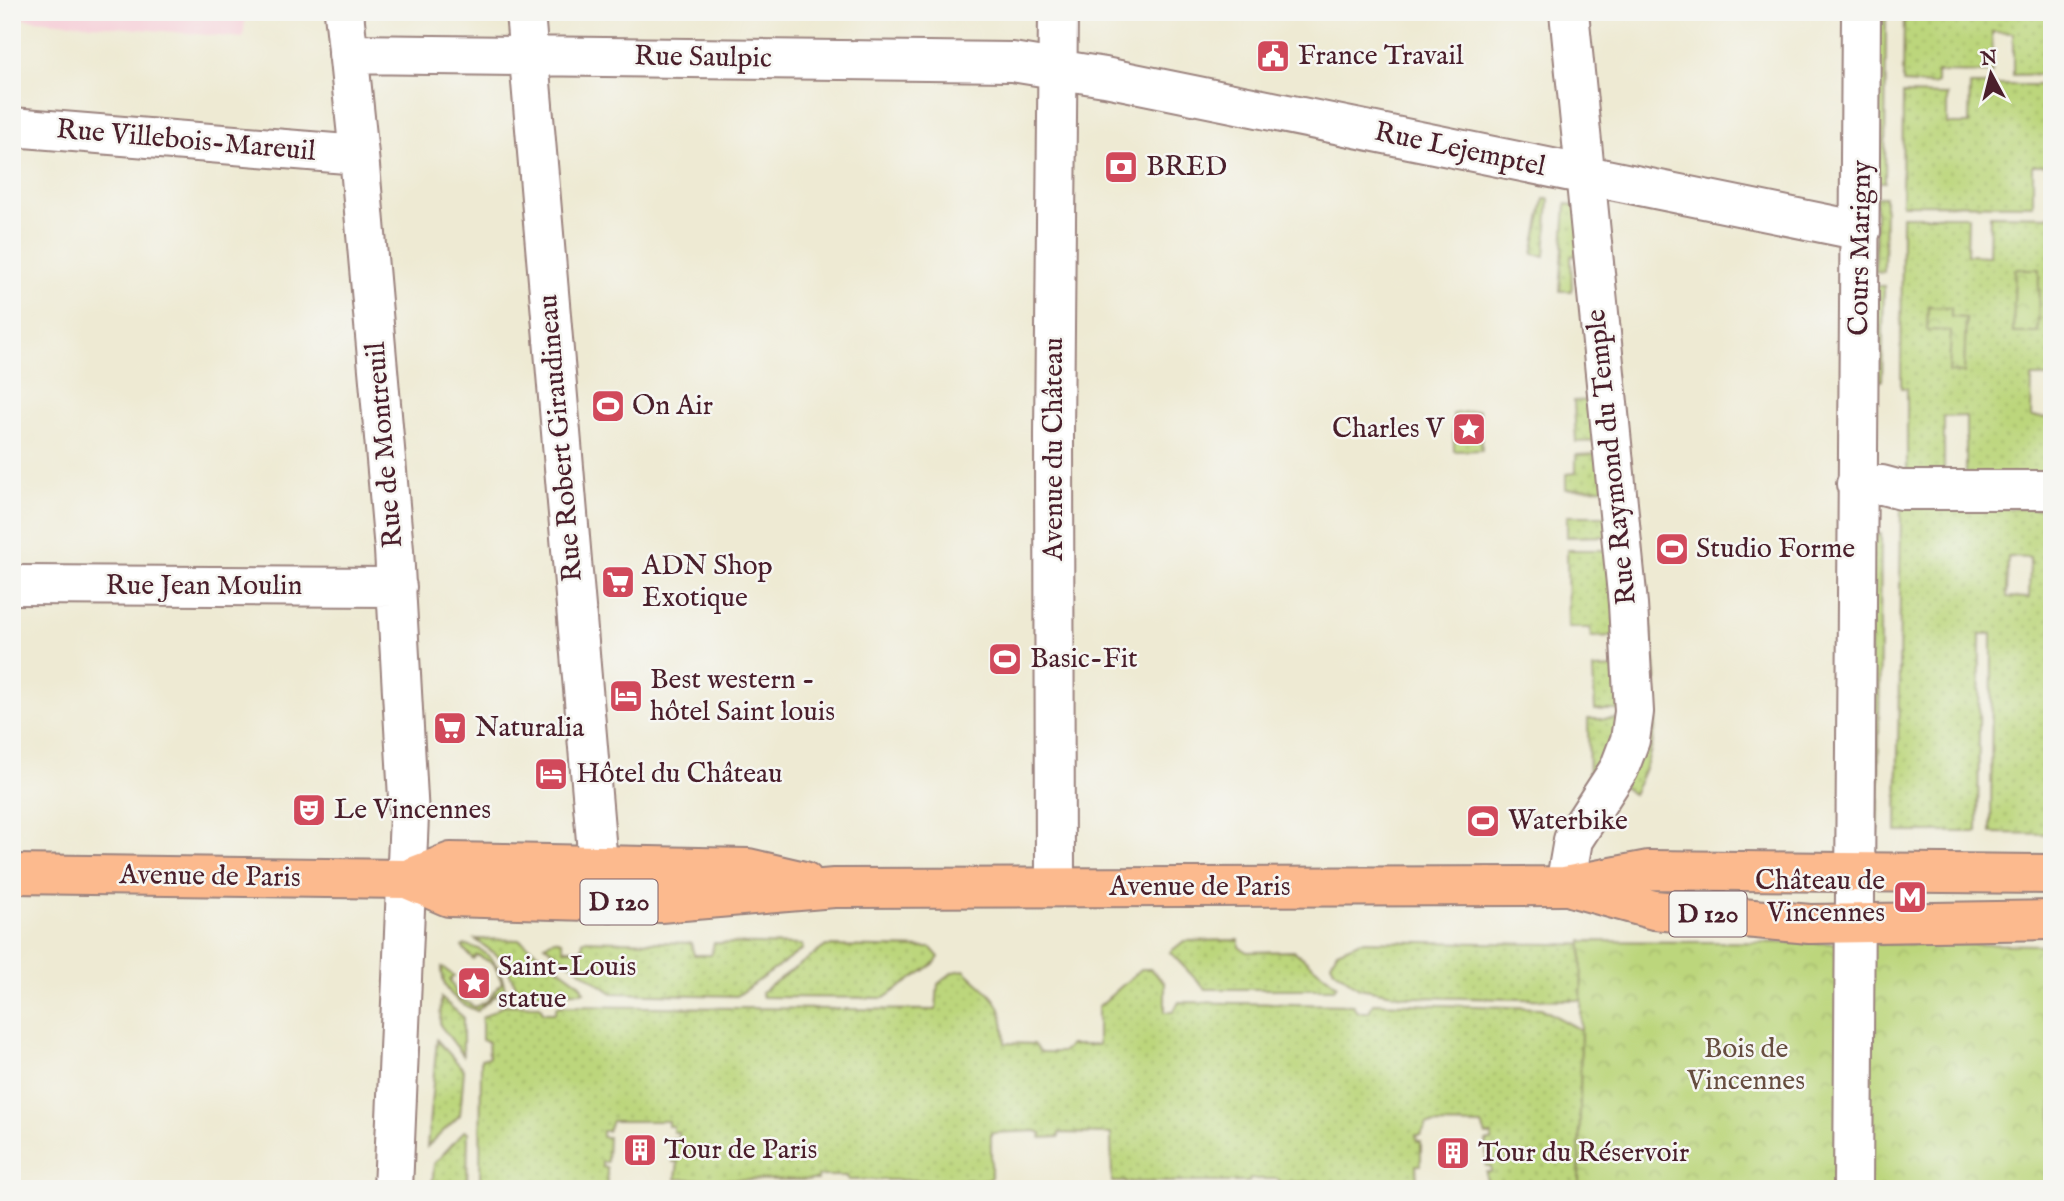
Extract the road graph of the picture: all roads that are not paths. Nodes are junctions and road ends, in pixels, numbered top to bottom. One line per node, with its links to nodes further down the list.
1 (344, 12): 6 (street, Rue de Montreuil)
2 (525, 12): 7 (street, Rue Robert Giraudineau)
3 (1058, 12): 8 (street, Avenue du Château)
4 (1569, 12): 11 (street, Rue Raymond du Temple)
5 (1861, 12): 12 (street, Cours Marigny)
6 (348, 54): 7 (street, Rue Saulpic); 10 (street, Rue de Montreuil)
7 (529, 56): 8 (street, Rue Saulpic); 17 (street, Rue Robert Giraudineau)
8 (1058, 69): 11 (street, Rue Lejemptel); 23 (street, Avenue du Château)
9 (12, 127): 10 (street, Rue Villebois-Mareuil)
10 (359, 155): 16 (street, Rue de Montreuil)
11 (1583, 175): 12 (street, Rue Lejemptel); 22 (street, Rue Raymond du Temple)
12 (1861, 231): 13 (street, Cours Marigny)
13 (1856, 484): 14 (street); 18 (street, Cours Marigny)
14 (2052, 490)
15 (12, 585): 16 (street, Rue Jean Moulin)
16 (397, 587): 21 (street, Rue de Montreuil)
17 (597, 864): 21 (main road, Avenue de Paris / D 120); 24 (main road, Avenue de Paris / D 120)
18 (1857, 872): 20 (main road, Avenue de Paris / D 120); 22 (main road, Avenue de Paris / D 120); 26 (street, Cours Marigny)
19 (12, 874): 21 (main road, Avenue de Paris / D 120)
20 (2052, 874)
21 (407, 880): 24 (main road, Avenue de Paris / D 120); 27 (street, Rue de Montreuil)
22 (1565, 886): 23 (main road, Avenue de Paris / D 120); 26 (main road, Avenue de Paris / D 120)
23 (1055, 887): 24 (main road, Avenue de Paris / D 120)
24 (834, 888)
25 (2052, 920): 26 (main road, Avenue de Paris / D 120)
26 (1855, 933): 28 (street, Cours Marigny)
27 (393, 1189)
28 (1853, 1189)

